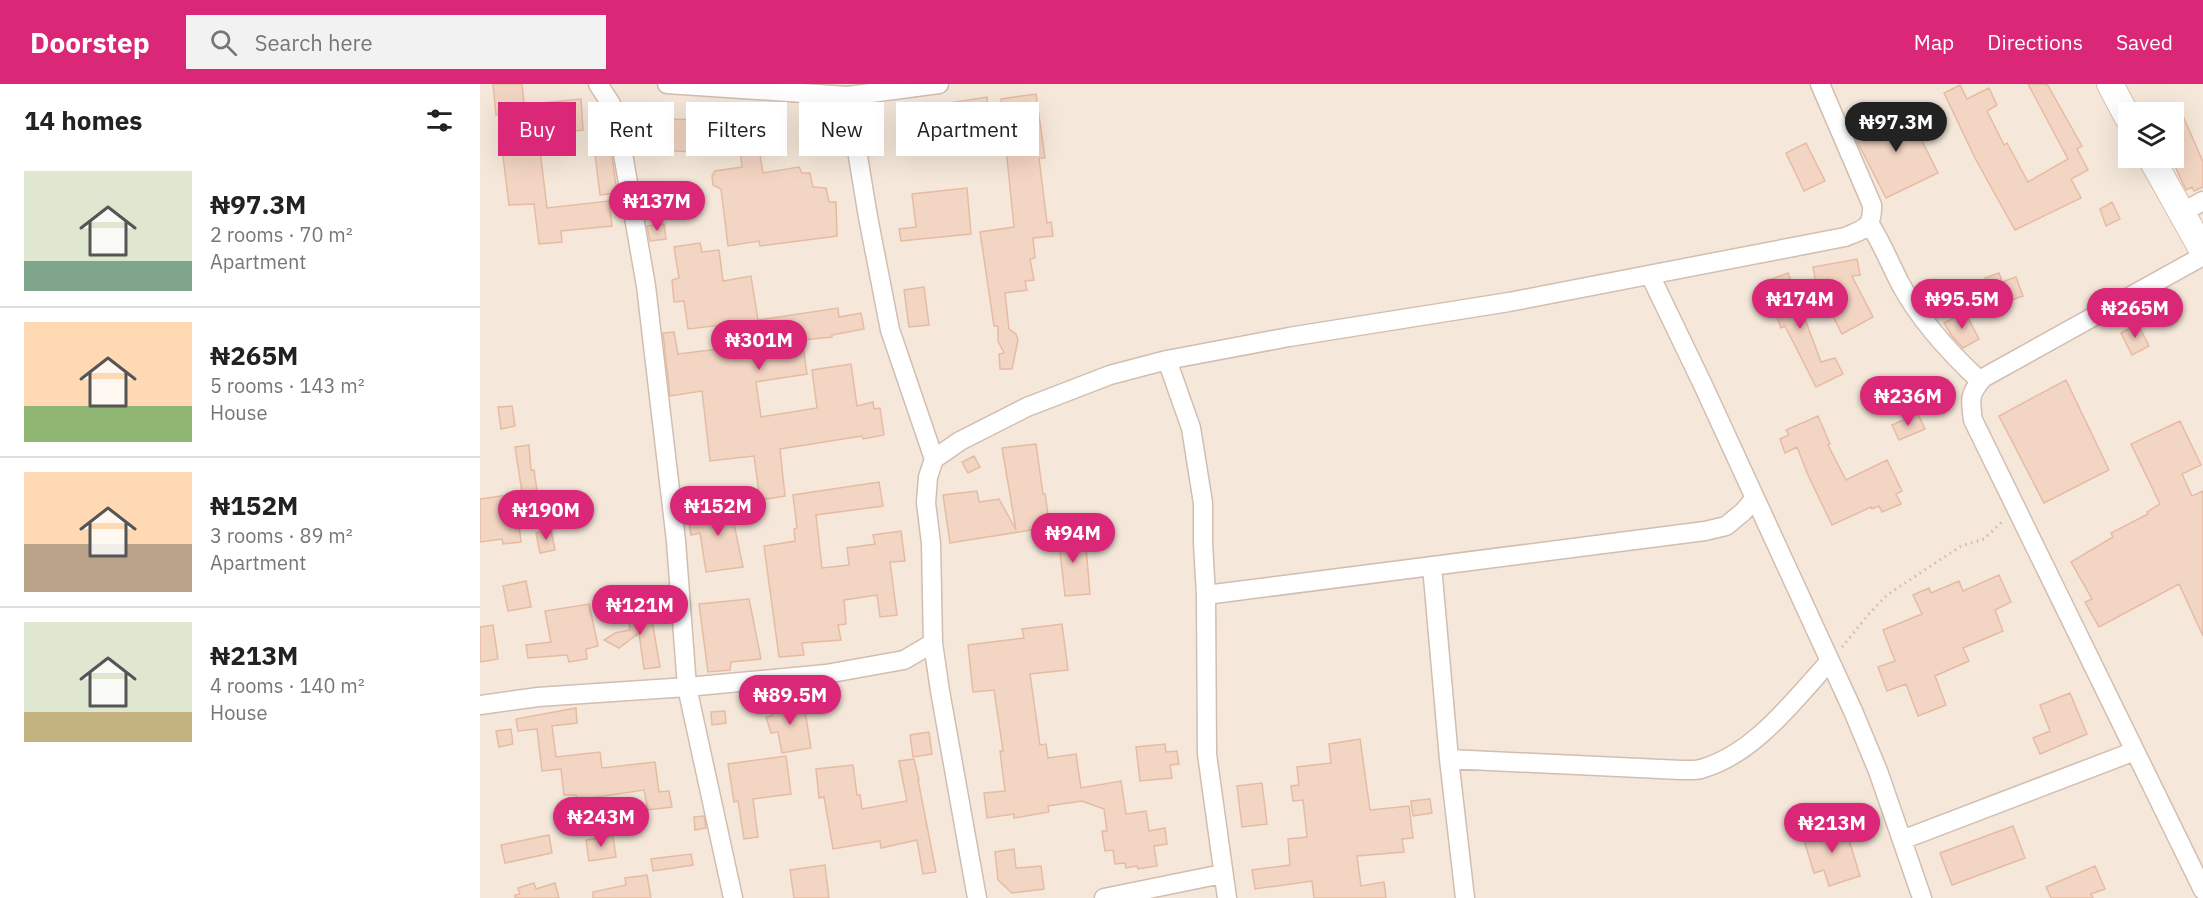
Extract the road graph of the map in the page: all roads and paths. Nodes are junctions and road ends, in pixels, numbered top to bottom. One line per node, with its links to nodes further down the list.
1 (598, 84): 23 (street)
2 (667, 84): 6 (street)
3 (939, 84): 6 (street)
4 (1820, 84): 10 (street)
5 (2110, 84): 7 (main road)
6 (848, 96): 16 (street)
7 (2120, 102)
8 (2159, 168): 9 (main road)
9 (2192, 207): 11 (main road)
10 (1869, 223): 13 (street); 15 (street)
11 (2203, 251)
12 (2203, 256): 15 (street)
13 (1650, 275): 14 (street); 17 (street)
14 (1167, 360): 16 (street); 20 (street)
15 (1980, 381): 18 (street)
16 (934, 459): 21 (street)
17 (1755, 498): 19 (street); 22 (street)
18 (2014, 503): 22 (path); 25 (street)
19 (1432, 566): 20 (street); 26 (street)
20 (1206, 595): 28 (street)
21 (933, 644): 23 (street); 31 (street)
22 (1830, 661): 26 (street); 27 (street)
23 (687, 687): 24 (street); 30 (street)
24 (480, 705)
25 (2135, 751): 27 (street); 29 (street)
26 (1449, 759): 34 (street)
27 (1902, 840): 35 (street)
28 (1222, 874): 32 (street); 33 (street)
29 (2203, 890)
30 (733, 898)
31 (977, 898)
32 (1104, 898)
33 (1227, 898)
34 (1465, 898)
35 (1922, 898)

